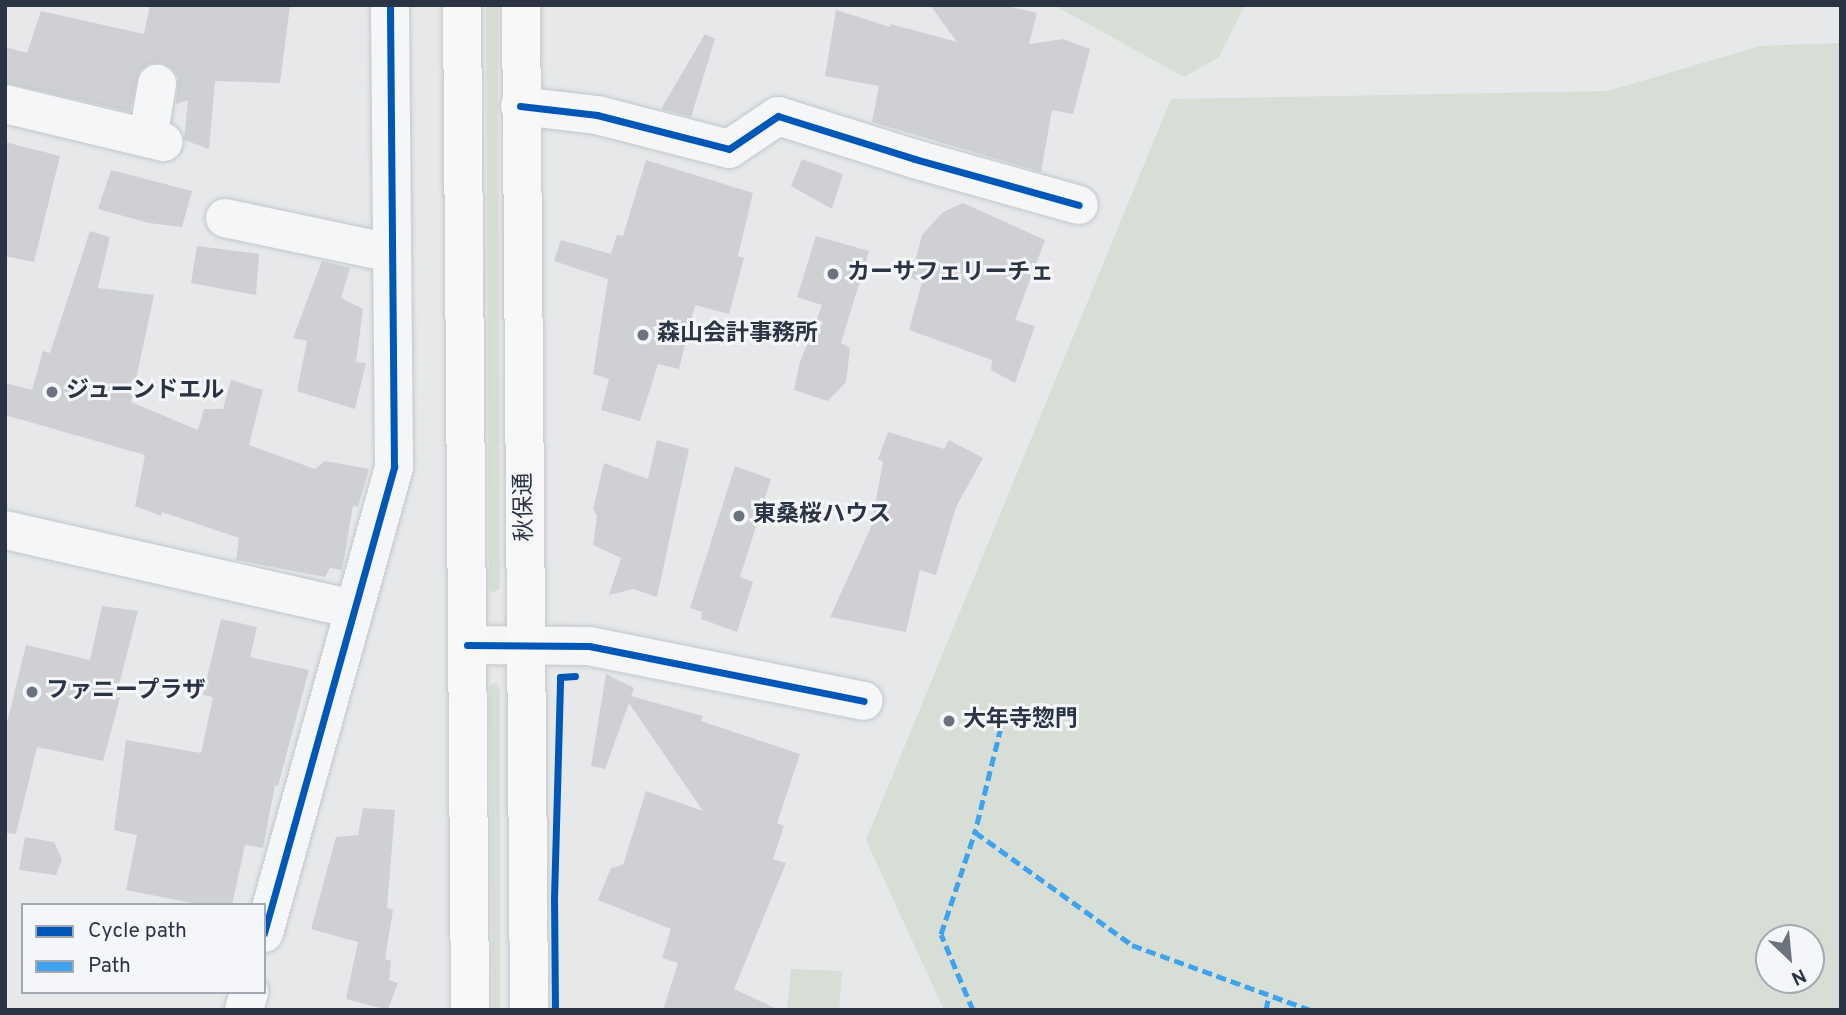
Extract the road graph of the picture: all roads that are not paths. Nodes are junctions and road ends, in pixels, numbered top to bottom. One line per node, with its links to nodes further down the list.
1 (390, 5): 9 (street)
2 (462, 5): 12 (highway)
3 (521, 5): 6 (highway, 秋保通)
4 (157, 84): 5 (street)
5 (5, 104)
6 (520, 106): 7 (street); 13 (highway, 秋保通)
7 (1079, 205)
8 (225, 218): 9 (street)
9 (391, 253): 11 (street)
10 (5, 530): 11 (street)
11 (352, 609): 15 (street)
12 (467, 645): 13 (street); 16 (highway)
13 (528, 645): 14 (street); 17 (highway, 秋保通)
14 (864, 701)
15 (266, 926)
16 (470, 1010)
17 (529, 1010)

